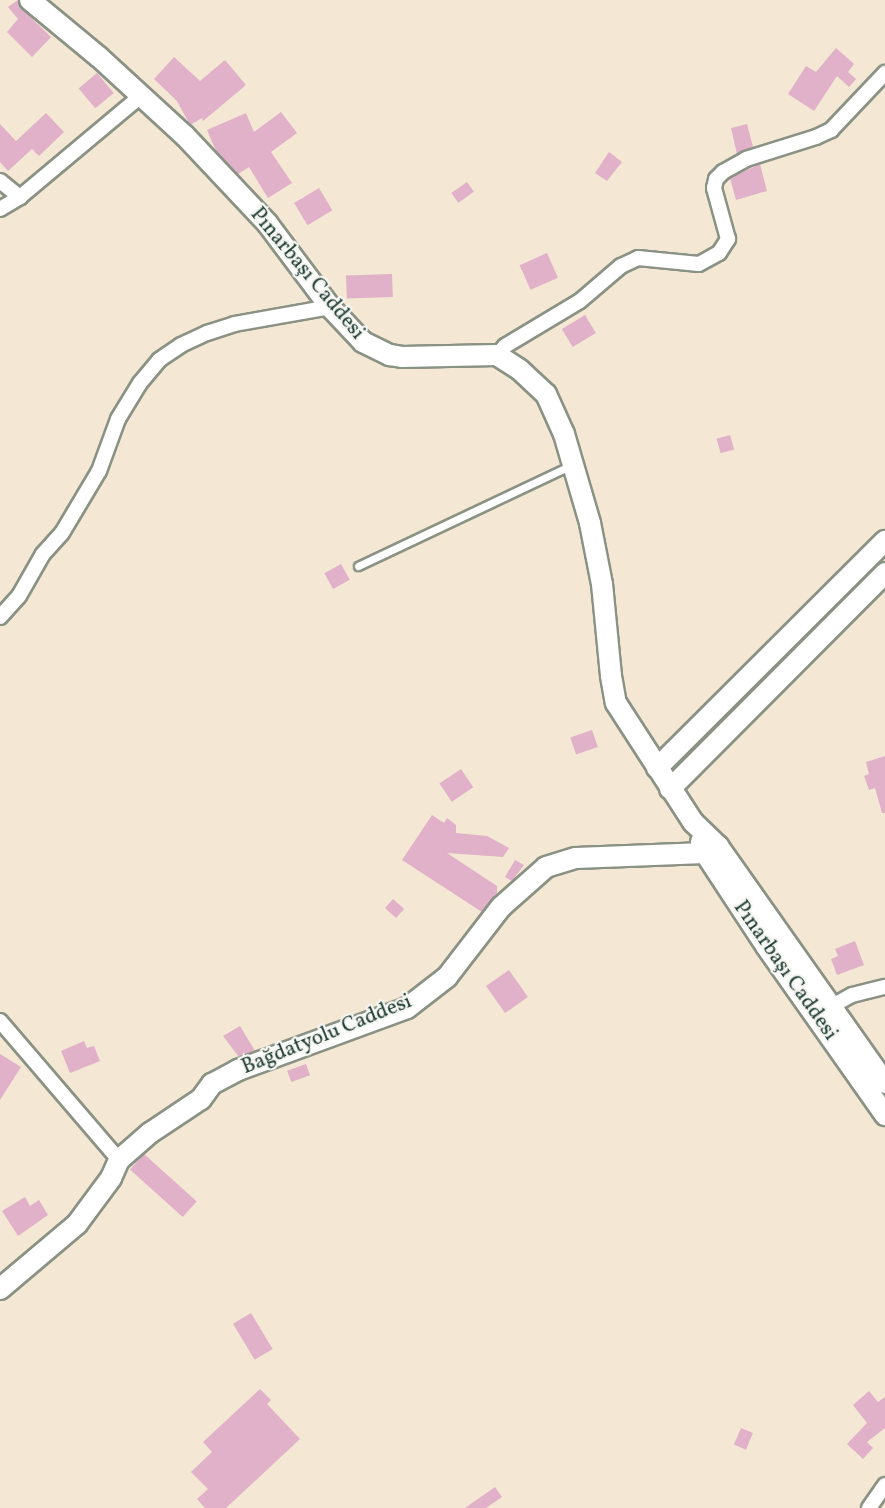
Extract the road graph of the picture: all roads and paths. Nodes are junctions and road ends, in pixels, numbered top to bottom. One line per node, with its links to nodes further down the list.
1 (30, 0): 3 (street, Pınarbaşı Caddesi)
2 (885, 73): 8 (street)
3 (141, 96): 5 (street); 7 (street, Pınarbaşı Caddesi)
4 (0, 181): 5 (street)
5 (20, 197): 6 (street)
6 (0, 209)
7 (330, 307): 8 (street, Pınarbaşı Caddesi); 13 (street)
8 (496, 355): 9 (street, Pınarbaşı Caddesi)
9 (574, 464): 11 (lane); 14 (street, Pınarbaşı Caddesi)
10 (885, 541): 14 (street)
11 (358, 566)
12 (885, 573): 15 (street)
13 (0, 617)
14 (657, 768): 15 (street, Pınarbaşı Caddesi)
15 (670, 789): 16 (street, Pınarbaşı Caddesi)
16 (712, 849): 18 (street, Pınarbaşı Caddesi); 22 (street, Bağdatyolu Caddesi)
17 (885, 987): 18 (street)
18 (823, 1011): 20 (street, Pınarbaşı Caddesi); 21 (street, Pınarbaşı Caddesi)
19 (0, 1022): 22 (street)
20 (885, 1083)
21 (885, 1115)
22 (119, 1160): 23 (street, Bağdatyolu Caddesi)
23 (0, 1289)
24 (885, 1485): 25 (street)
25 (870, 1508)

